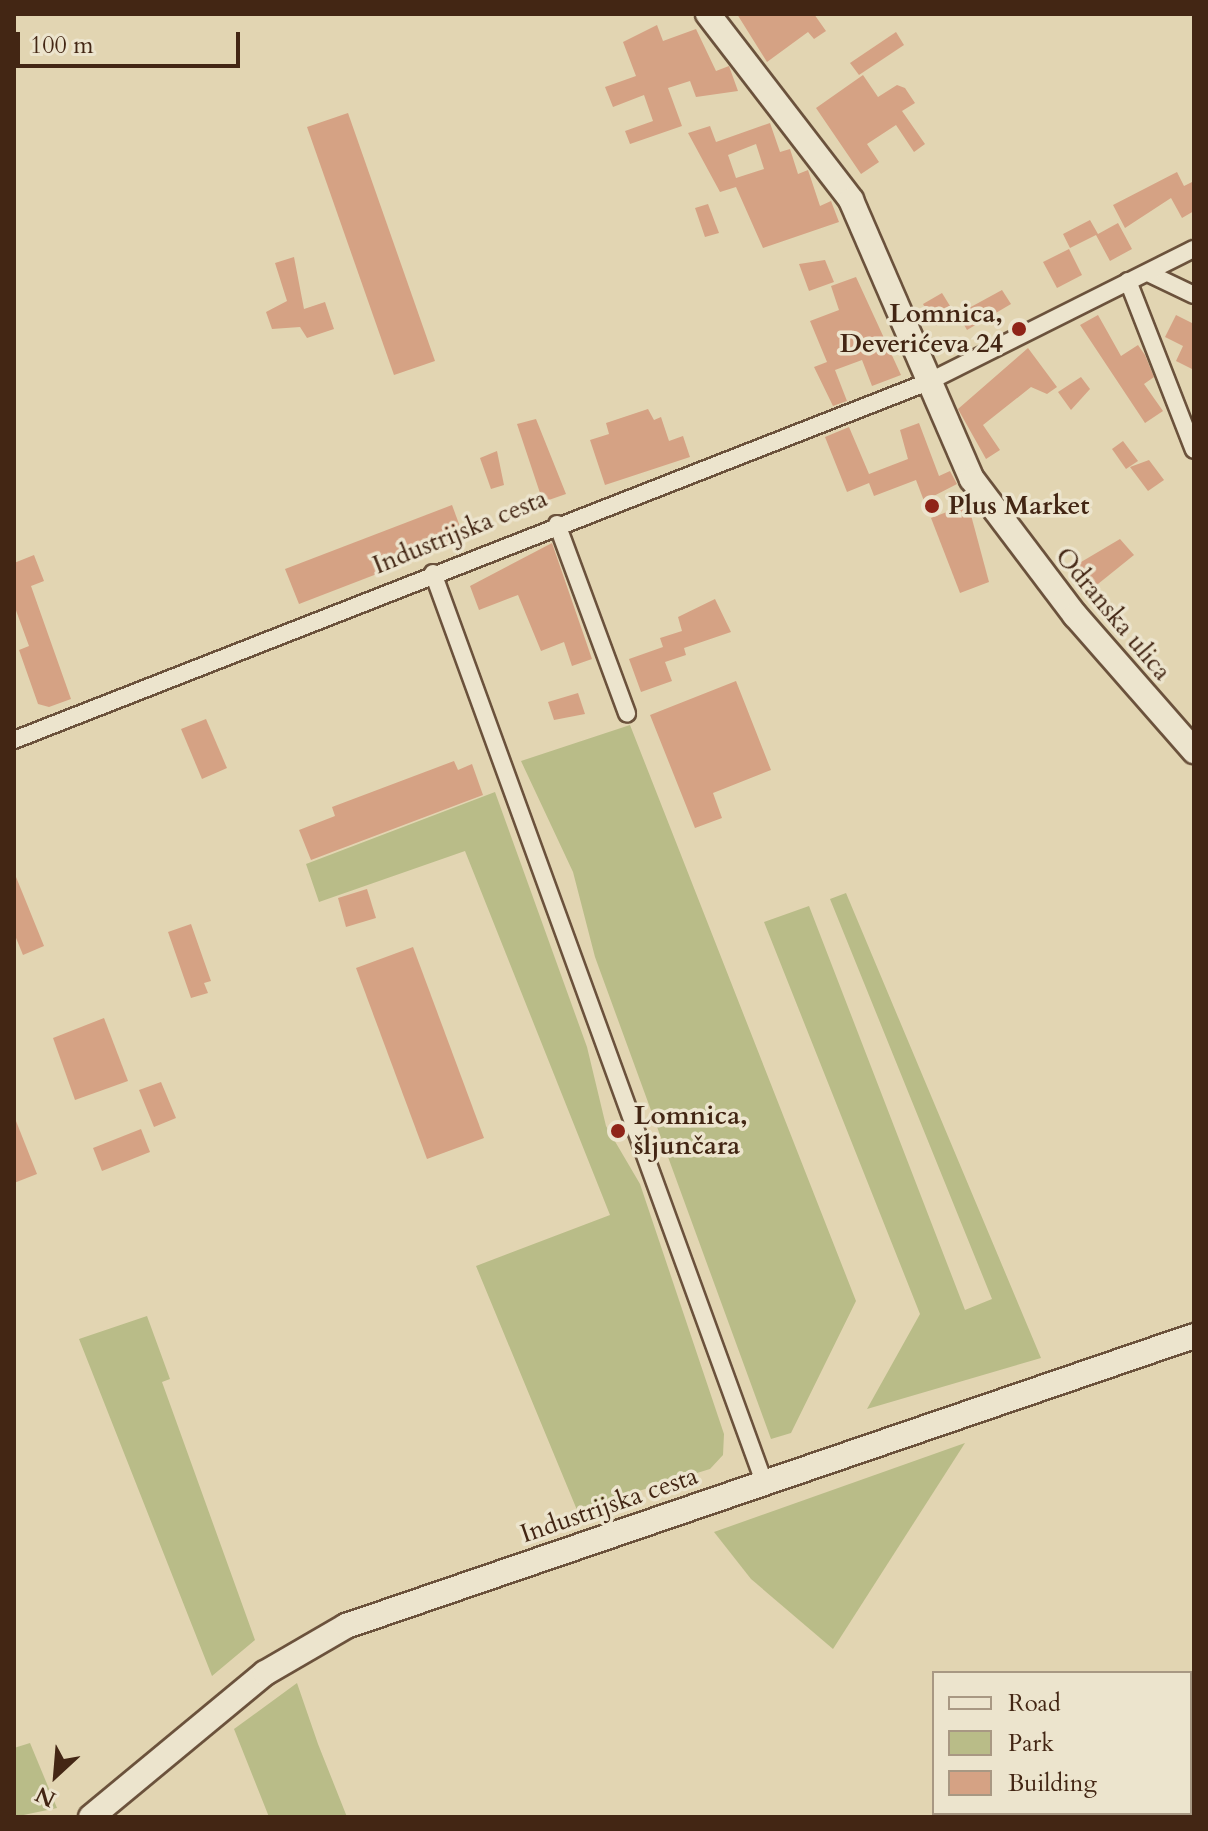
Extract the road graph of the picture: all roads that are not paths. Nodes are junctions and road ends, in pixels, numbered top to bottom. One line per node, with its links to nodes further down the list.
1 (708, 14): 6 (main road, Odranska ulica)
2 (1194, 249): 3 (street, Industrijska cesta)
3 (1148, 273): 4 (street, Industrijska cesta); 5 (street)
4 (1128, 281): 6 (street, Industrijska cesta); 7 (street)
5 (1194, 295)
6 (928, 382): 8 (street, Industrijska cesta); 12 (main road, Odranska ulica)
7 (1194, 450)
8 (557, 524): 9 (street, Industrijska cesta); 10 (street)
9 (433, 573): 11 (street, Industrijska cesta); 14 (street)
10 (627, 713)
11 (14, 740)
12 (1194, 751)
13 (1194, 1336): 14 (main road, Industrijska cesta)
14 (764, 1482): 15 (main road, Industrijska cesta)
15 (91, 1817)

